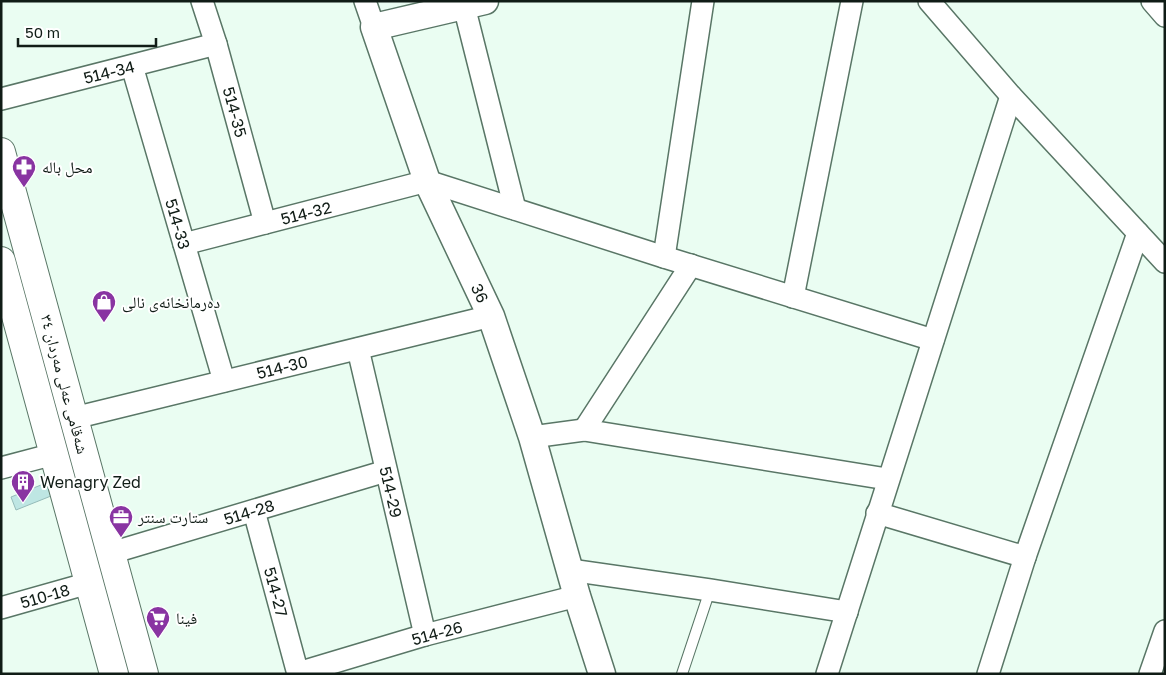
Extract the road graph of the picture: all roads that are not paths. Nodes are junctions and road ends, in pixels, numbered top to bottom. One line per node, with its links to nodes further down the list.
1 (202, 1): 10 (street, 514-35)
2 (365, 1): 9 (street)
3 (704, 1): 20 (street)
4 (852, 1): 26 (street)
5 (928, 1): 12 (street)
6 (1152, 1): 8 (street)
7 (474, 4): 9 (street); 16 (street)
8 (1165, 16)
9 (374, 27): 15 (street, 36)
10 (216, 44): 11 (street, 514-34); 17 (street, 514-35)
11 (132, 66): 13 (street, 514-34); 19 (street, 514-33)
12 (1011, 96): 18 (street); 28 (street)
13 (1, 99)
14 (1, 152): 24 (main road, شەقامی عەلی مەردان ٣٤)
15 (427, 181): 16 (street); 17 (street, 514-32); 27 (street, 36)
16 (515, 209): 20 (street)
17 (265, 223): 19 (street, 514-32)
18 (1138, 233): 21 (street); 41 (street)
19 (184, 244): 30 (street, 514-33)
20 (664, 257): 23 (street)
21 (1164, 259)
22 (1, 261): 25 (main road, شەقامی عەلی مەردان ٣٤)
23 (691, 265): 26 (street); 32 (street)
24 (37, 283): 25 (main road); 31 (main road, شەقامی عەلی مەردان ٣٤)
25 (9, 290): 34 (main road, شەقامی عەلی مەردان ٣٤)
26 (793, 297): 28 (street)
27 (491, 316): 29 (street, 514-30); 33 (street, 36)
28 (933, 340): 37 (street)
29 (358, 348): 30 (street, 514-30); 36 (street, 514-29)
30 (224, 381): 31 (street, 514-30)
31 (74, 418): 40 (main road, شەقامی عەلی مەردان ٣٤)
32 (584, 430): 33 (street); 37 (street)
33 (532, 437): 42 (street, 36)
34 (54, 454): 35 (street); 43 (main road, شەقامی عەلی مەردان ٣٤)
35 (1, 468)
36 (386, 471): 38 (street, 514-28); 49 (street, 514-29)
37 (888, 479): 39 (street)
38 (254, 511): 40 (street, 514-28); 50 (street, 514-27)
39 (877, 513): 41 (street); 47 (street)
40 (111, 553): 52 (main road, شەقامی عەلی مەردان ٣٤)
41 (1025, 557): 56 (street)
42 (570, 570): 44 (street); 45 (street, 36)
43 (89, 583): 46 (street, 510-18); 51 (main road, شەقامی عەلی مەردان ٣٤)
44 (710, 590): 47 (street); 54 (lane)
45 (577, 596): 49 (street, 514-26); 53 (street, 36)
46 (1, 608)
47 (847, 612): 55 (street)
48 (1165, 631): 57 (street)
49 (425, 635): 50 (street, 514-26)
50 (298, 673)
51 (114, 674)
52 (144, 674)
53 (602, 674)
54 (682, 674)
55 (827, 674)
56 (988, 674)
57 (1150, 674)

